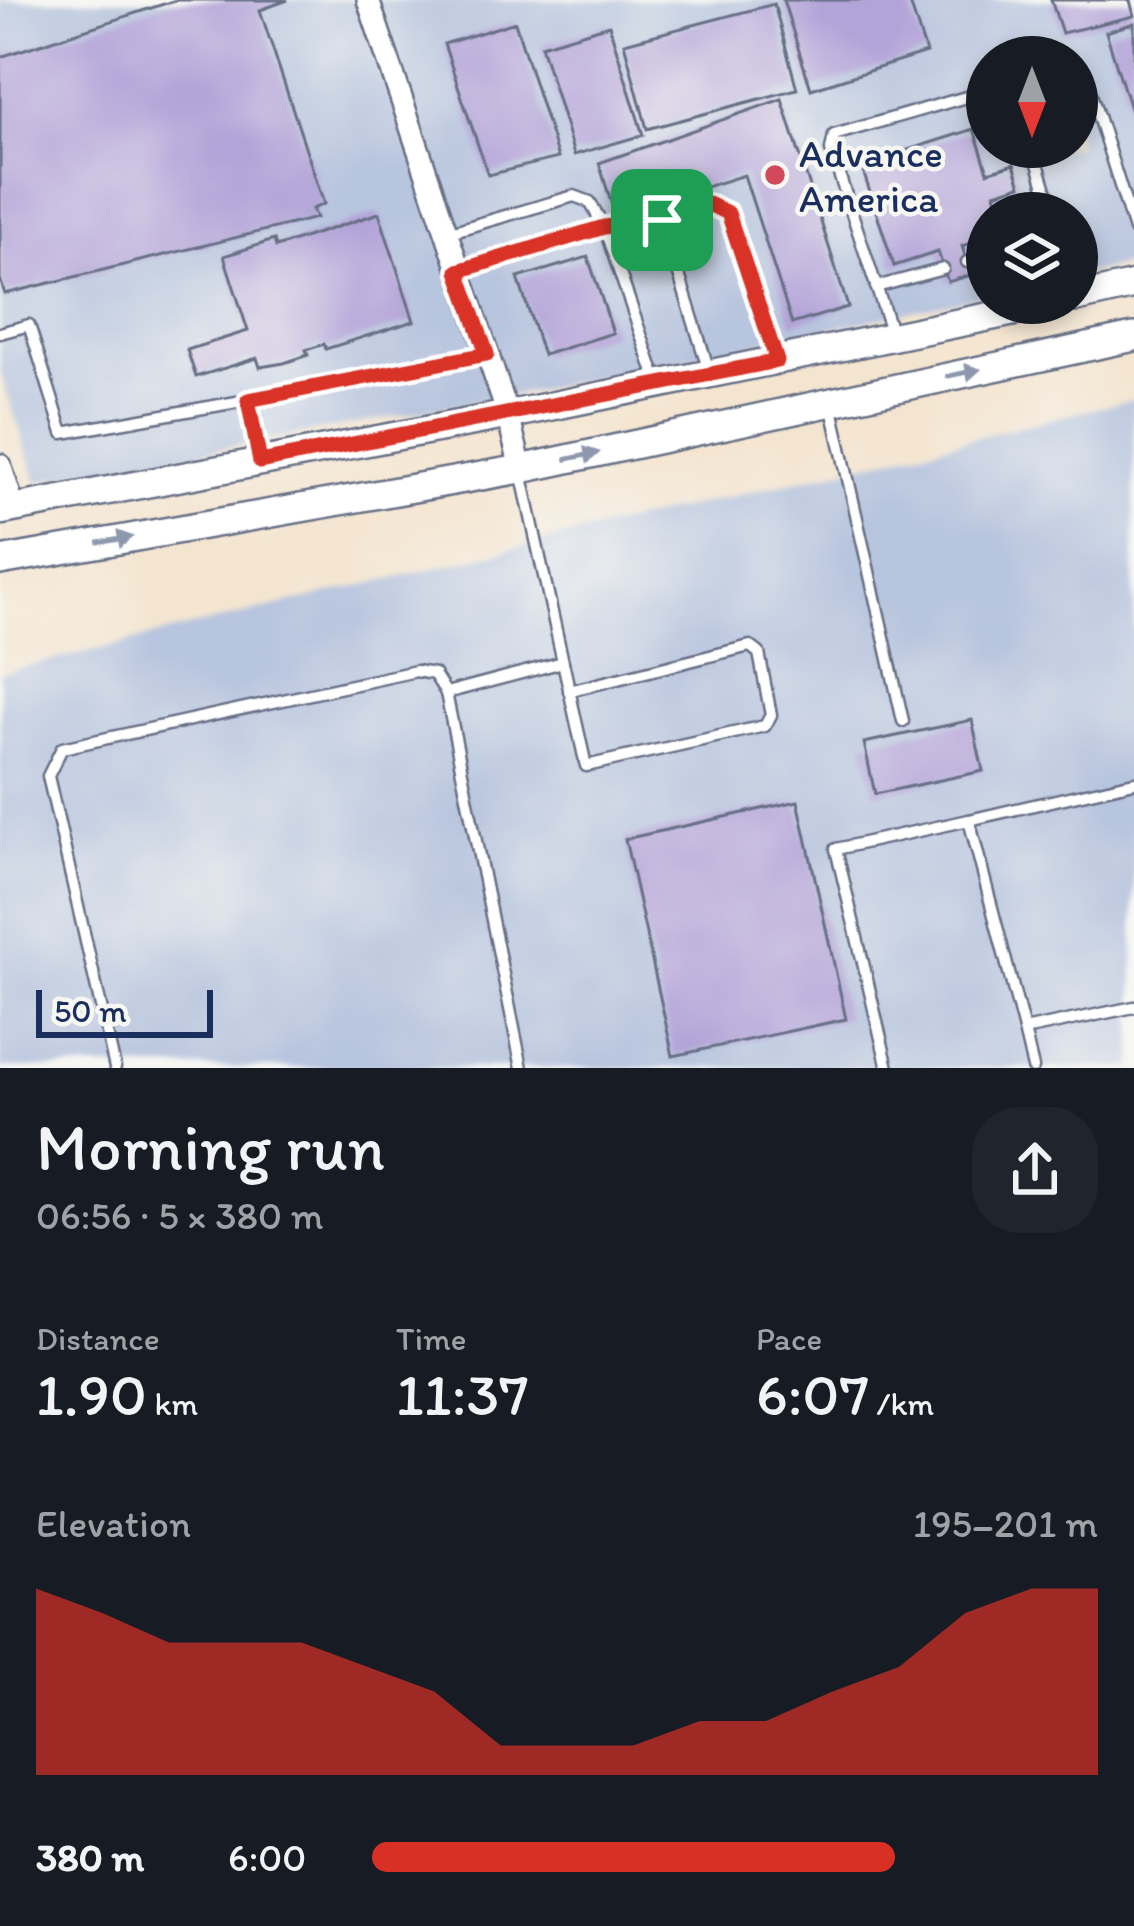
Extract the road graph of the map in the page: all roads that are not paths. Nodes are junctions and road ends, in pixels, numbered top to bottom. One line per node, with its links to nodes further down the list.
1 (372, 1): 7 (street)
2 (966, 97): 11 (lane)
3 (1098, 116): 6 (lane)
4 (662, 220): 5 (lane); 18 (lane); 19 (lane)
5 (604, 227): 7 (lane); 9 (lane); 20 (lane)
6 (1134, 230)
7 (446, 232): 9 (street)
8 (944, 269): 11 (lane)
9 (458, 271): 17 (street)
10 (1134, 285): 12 (street)
11 (877, 287): 15 (lane)
12 (1098, 292)
13 (966, 322): 15 (street)
14 (0, 333): 21 (lane)
15 (893, 337): 18 (street)
16 (1134, 337): 22 (street, one-way to 16)
17 (487, 354): 21 (lane); 23 (street)
18 (777, 361): 19 (street)
19 (710, 374): 20 (street)
20 (658, 385): 23 (street)
21 (248, 400): 24 (lane)
22 (830, 401): 26 (street, one-way to 22); 32 (lane)
23 (508, 416): 24 (street); 26 (street)
24 (260, 462): 27 (street)
25 (0, 465): 27 (street)
26 (520, 469): 28 (street, one-way to 26); 29 (lane)
27 (7, 509): 28 (street)
28 (14, 558)
29 (563, 662): 30 (lane); 31 (lane)
30 (569, 691): 30 (lane)
31 (446, 693): 37 (lane); 38 (lane)
32 (903, 721)
33 (1134, 782): 34 (lane)
34 (969, 820): 36 (lane); 39 (lane)
35 (1134, 1007): 36 (lane)
36 (1024, 1030): 40 (lane)
37 (115, 1068)
38 (522, 1068)
39 (888, 1068)
40 (1033, 1068)

